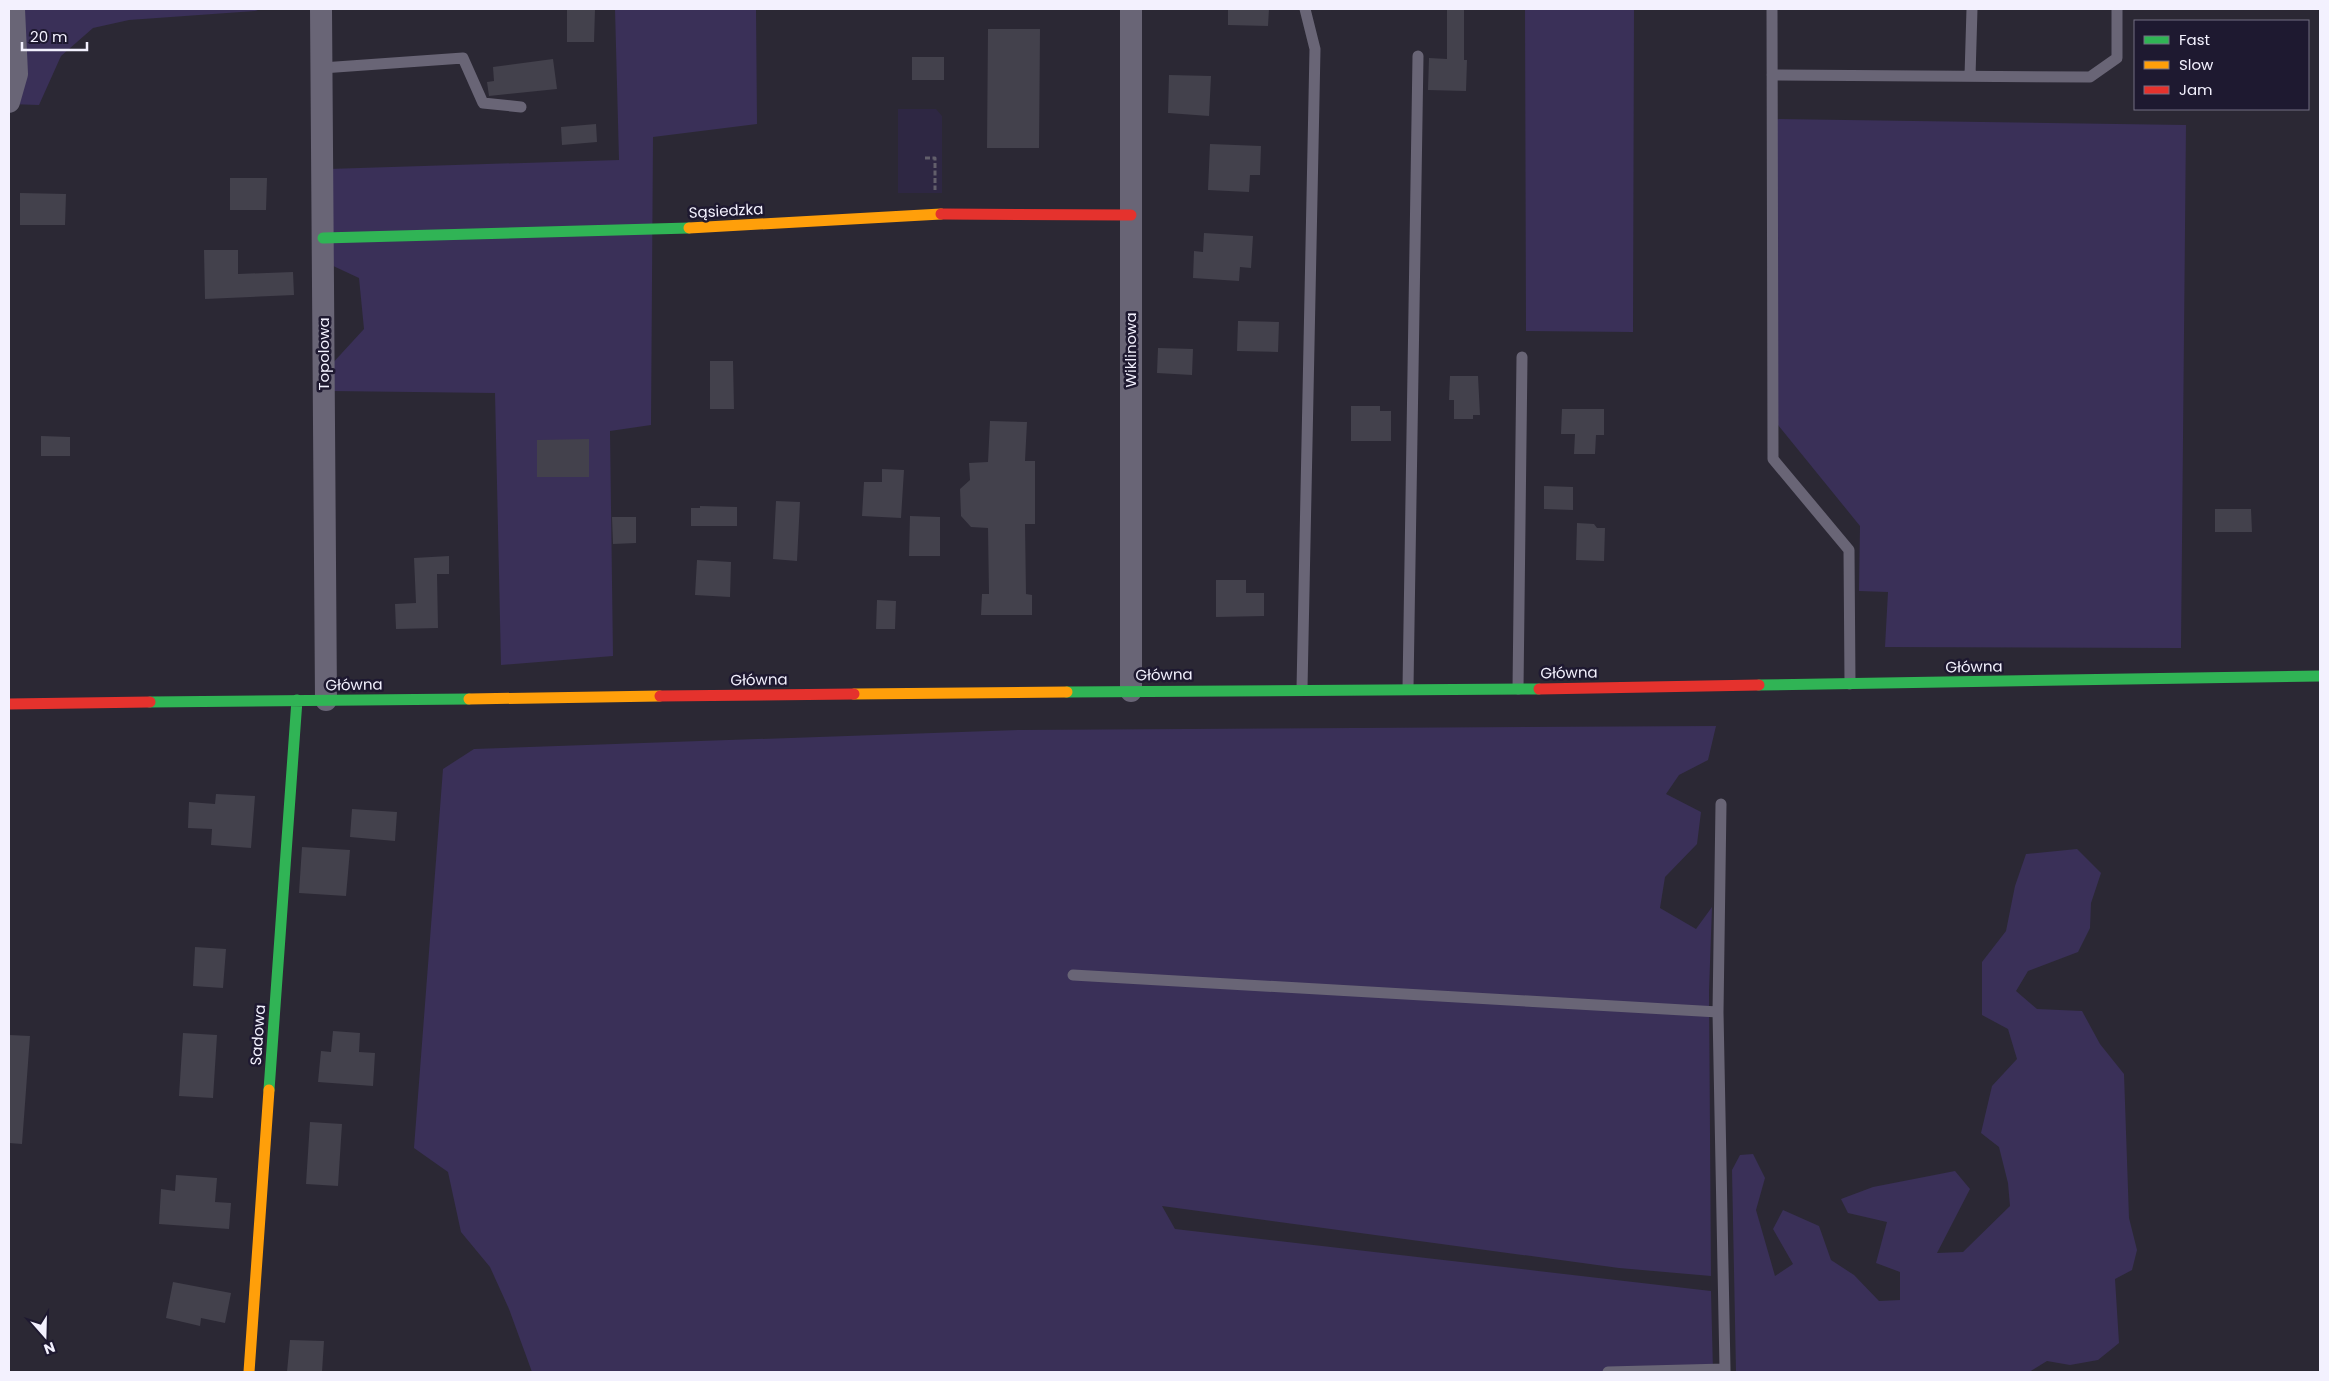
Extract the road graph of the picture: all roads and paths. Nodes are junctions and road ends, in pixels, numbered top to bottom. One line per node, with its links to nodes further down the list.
1 (14, 9): 12 (street)
2 (321, 9): 9 (street, Topolowa)
3 (1130, 9): 16 (street, Wiklinowa)
4 (1305, 9): 22 (lane)
5 (1772, 9): 10 (lane)
6 (1972, 9): 11 (lane)
7 (2117, 9): 11 (lane)
8 (1418, 56): 21 (lane)
9 (322, 68): 13 (lane); 17 (street, Topolowa)
10 (1772, 75): 11 (lane); 20 (lane)
11 (1970, 76)
12 (9, 102)
13 (521, 107)
14 (925, 158): 15 (path)
15 (935, 194)
16 (1131, 215): 17 (main road, Sąsiedzka); 24 (street, Wiklinowa)
17 (323, 238): 26 (street, Topolowa)
18 (1522, 357): 23 (lane)
19 (2320, 676): 20 (main road, Główna)
20 (1850, 684): 23 (main road, Główna)
21 (1408, 688): 22 (main road, Główna); 23 (main road, Główna)
22 (1302, 689): 24 (main road, Główna)
23 (1518, 689)
24 (1131, 691): 26 (main road, Główna)
25 (297, 700): 26 (main road, Główna); 27 (main road, Główna); 32 (main road, Sadowa)
26 (326, 700)
27 (9, 704)
28 (1721, 804): 30 (lane)
29 (1073, 975): 30 (lane)
30 (1718, 1012): 31 (lane)
31 (1725, 1370): 33 (lane)
32 (249, 1372)
33 (1608, 1372)

